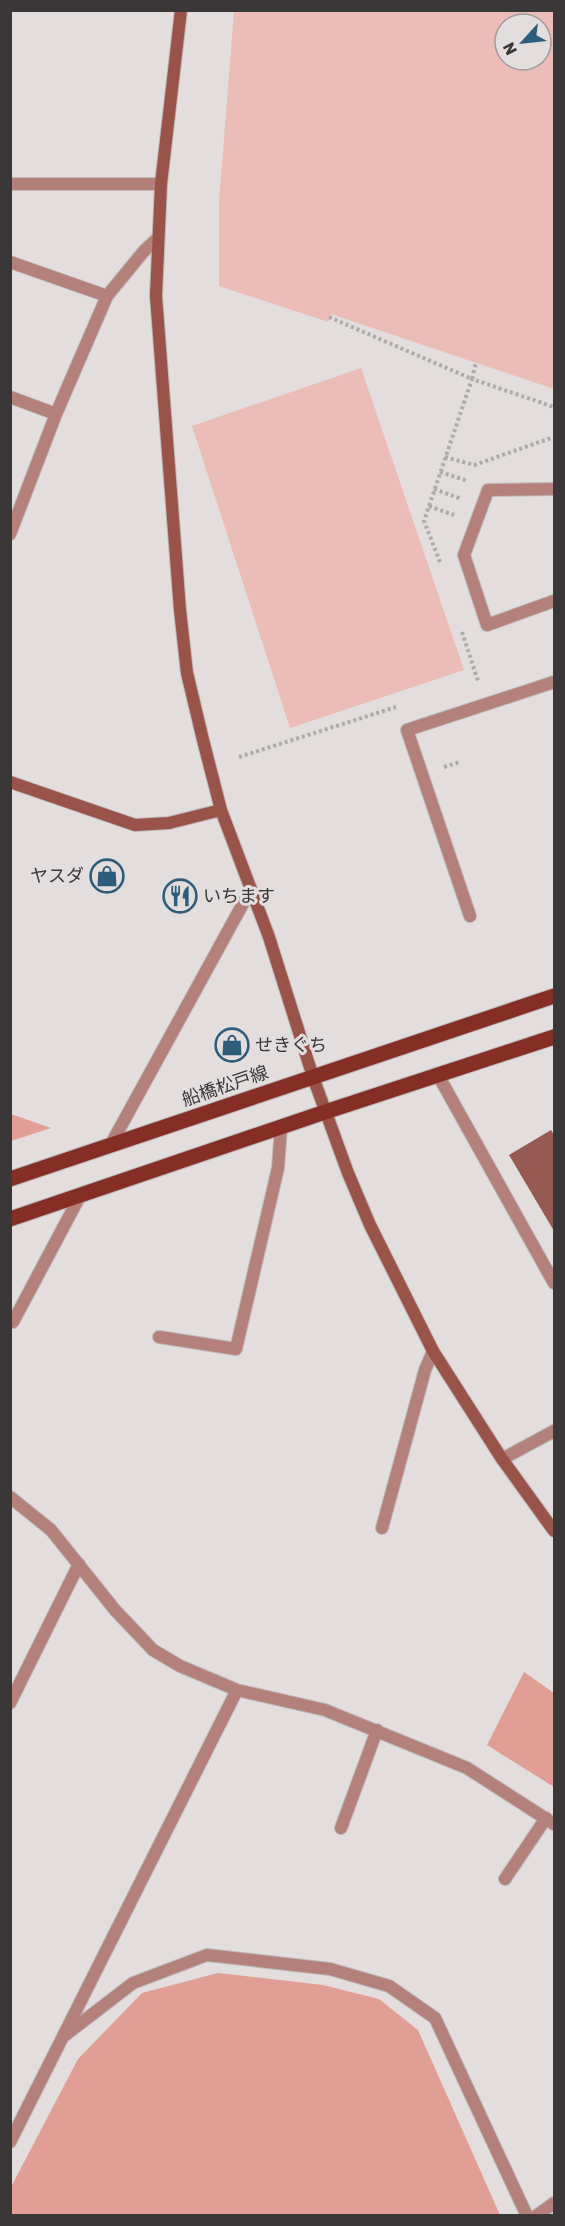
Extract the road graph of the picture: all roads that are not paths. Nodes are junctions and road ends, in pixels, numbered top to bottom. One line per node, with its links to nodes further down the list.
1 (181, 10): 3 (street)
2 (10, 184): 3 (street)
3 (161, 184): 4 (street)
4 (158, 239): 6 (street); 14 (street)
5 (10, 262): 6 (street)
6 (107, 296): 8 (street)
7 (10, 397): 8 (street)
8 (56, 414): 10 (street)
9 (555, 489): 11 (street)
10 (10, 534)
11 (555, 601)
12 (555, 682): 16 (street)
13 (10, 782): 14 (street)
14 (222, 810): 15 (street)
15 (251, 889): 20 (street); 23 (street)
16 (470, 916)
17 (555, 996): 20 (main road, 船橋松戸線)
18 (555, 1037): 19 (main road)
19 (438, 1075): 21 (main road); 27 (street)
20 (313, 1077): 21 (street); 23 (main road, 船橋松戸線)
21 (325, 1112): 22 (main road); 30 (street)
22 (281, 1127): 25 (main road); 29 (street)
23 (110, 1146): 24 (main road, 船橋松戸線)
24 (10, 1179)
25 (80, 1196): 26 (main road); 28 (street)
26 (10, 1219)
27 (555, 1283)
28 (13, 1322)
29 (159, 1337)
30 (433, 1351): 32 (street); 34 (street)
31 (555, 1431): 32 (street)
32 (502, 1459): 35 (street)
33 (10, 1497): 36 (street)
34 (382, 1528)
35 (555, 1531)
36 (79, 1564): 37 (street); 38 (street)
37 (237, 1690): 39 (street); 43 (street)
38 (10, 1703)
39 (376, 1730): 40 (street); 41 (street)
40 (550, 1821): 42 (street)
41 (341, 1828)
42 (505, 1879)
43 (64, 2036): 44 (street); 46 (street)
44 (10, 2142)
45 (555, 2203): 47 (street)
46 (527, 2216)
47 (536, 2216)

